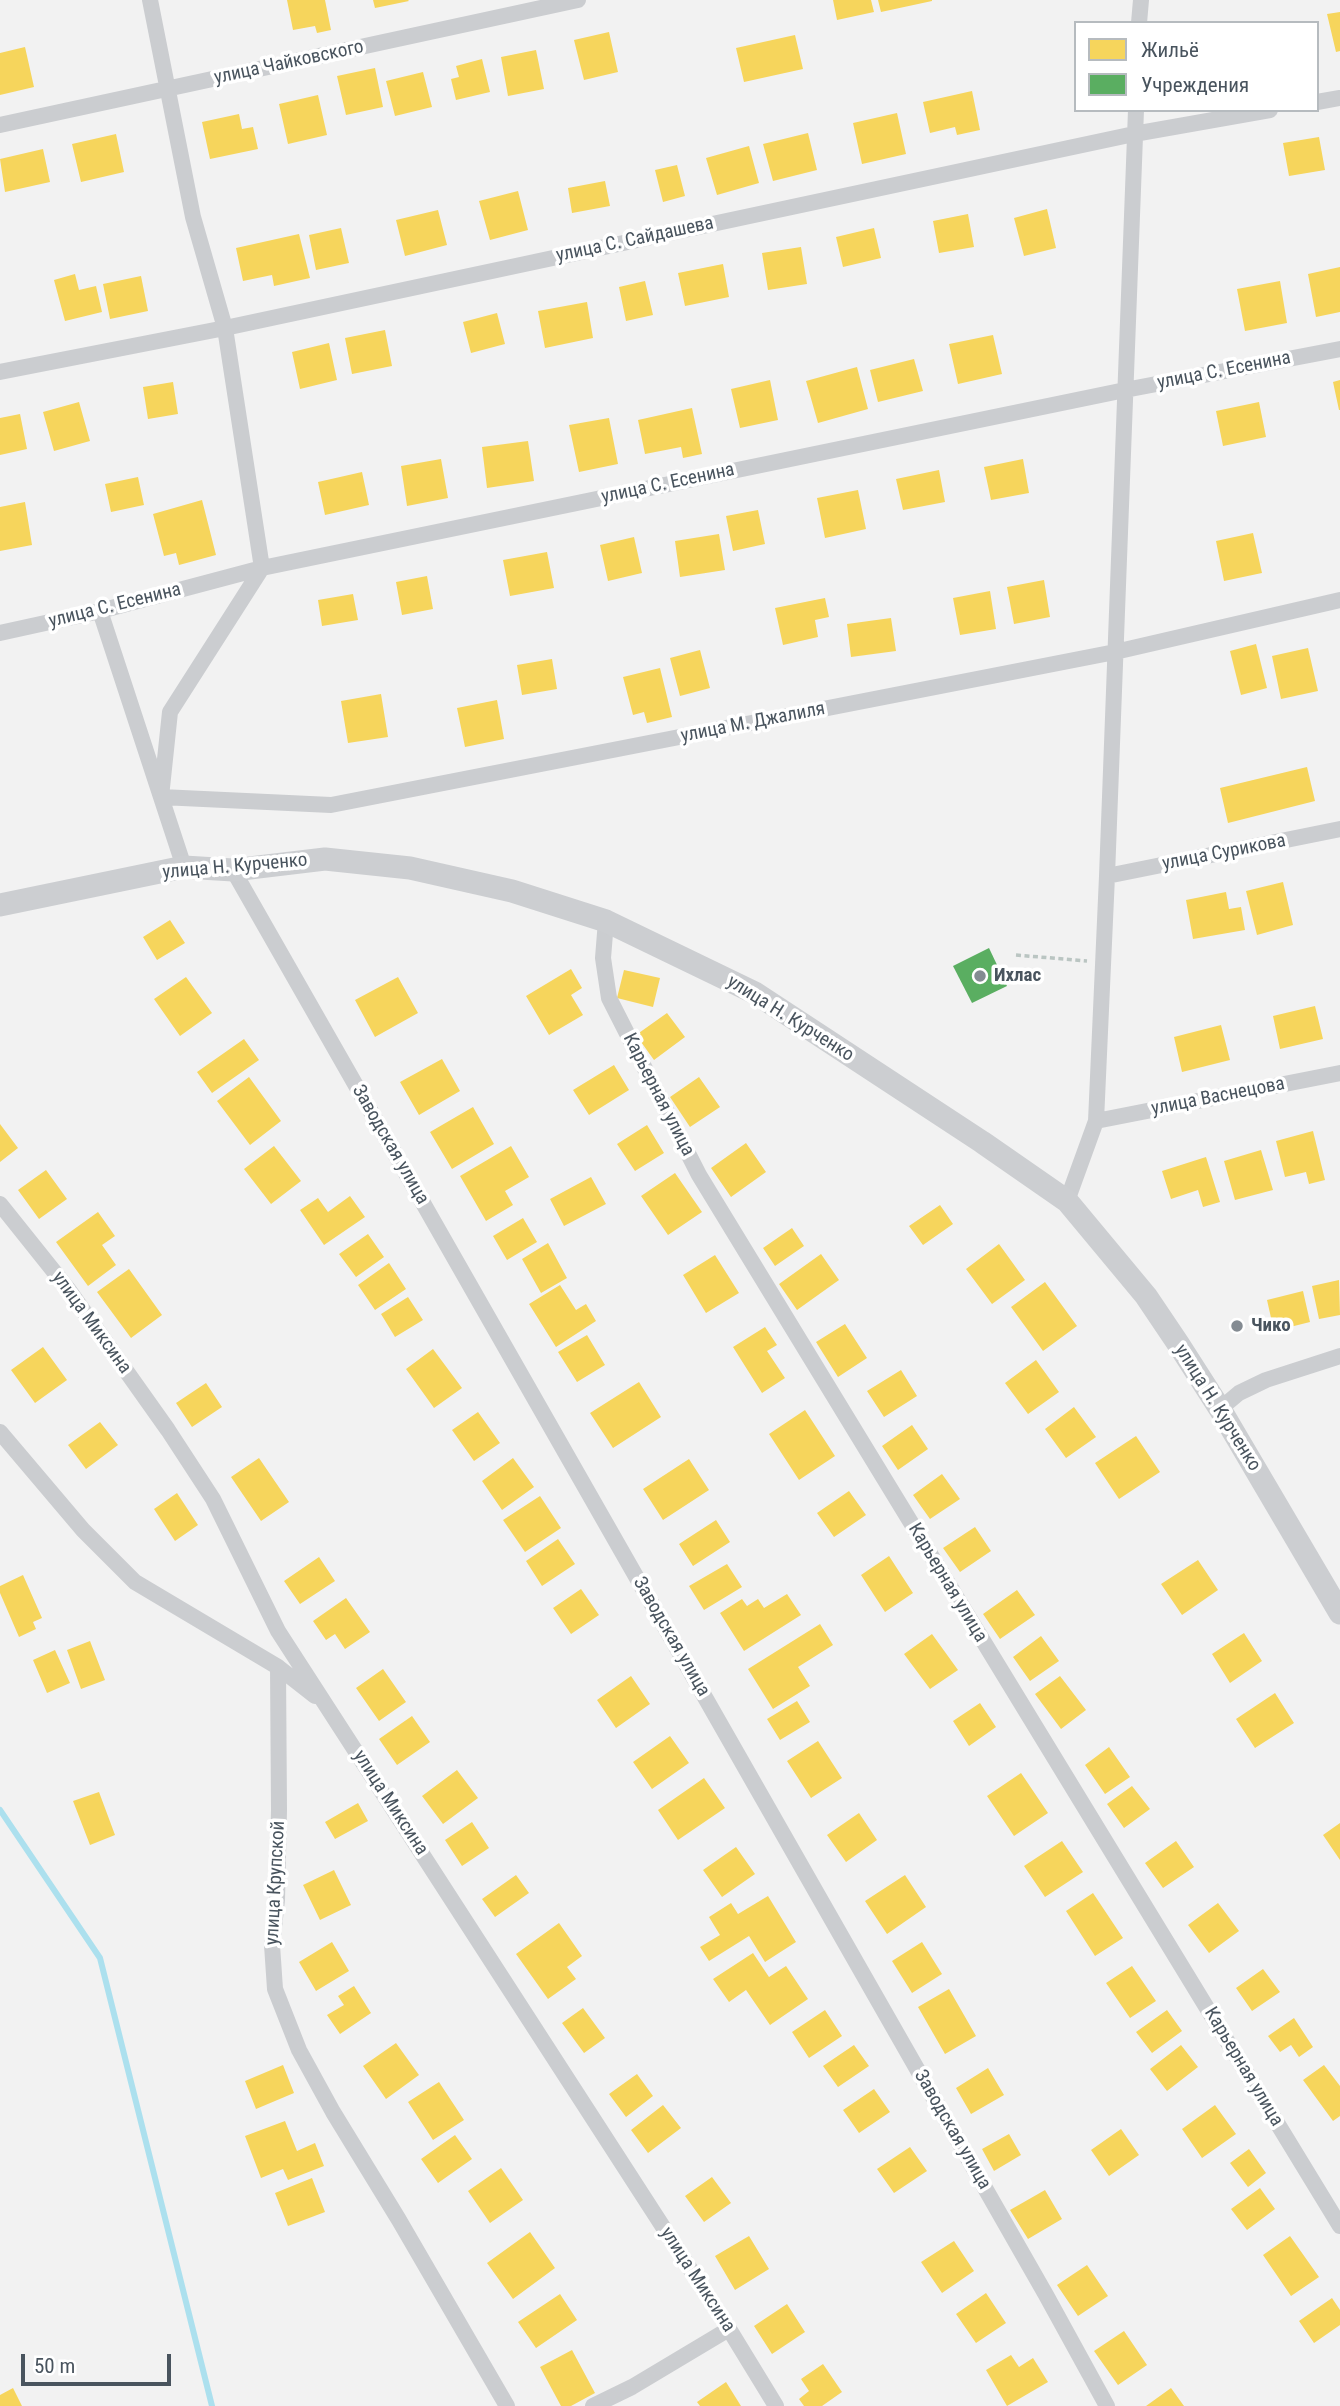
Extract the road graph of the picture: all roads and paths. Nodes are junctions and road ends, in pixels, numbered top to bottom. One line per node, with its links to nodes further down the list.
1 (150, 0): 5 (street)
2 (578, 0): 5 (street, улица Чайковского)
3 (1140, 0): 4 (street)
4 (1139, 21)
5 (167, 90): 10 (street, улица Чайковского); 12 (street)
6 (1340, 98): 7 (street)
7 (1319, 102)
8 (1136, 112): 11 (street)
9 (1259, 112): 11 (street, улица С. Сайдашева)
10 (0, 125)
11 (1134, 134): 12 (street, улица С. Сайдашева); 15 (street)
12 (225, 328): 14 (street, улица С. Сайдашева); 16 (street)
13 (1340, 349): 15 (street, улица С. Есенина)
14 (0, 372)
15 (1125, 390): 16 (street, улица С. Есенина); 20 (street)
16 (262, 568): 18 (street, улица С. Есенина); 21 (street)
17 (1340, 600): 20 (street, улица М. Джалиля)
18 (100, 611): 19 (street, улица С. Есенина); 21 (street)
19 (0, 633)
20 (1115, 652): 21 (street, улица М. Джалиля); 25 (street)
21 (162, 797): 23 (street)
22 (1340, 829): 25 (street, улица Сурикова)
23 (184, 867): 24 (main road, улица Н. Курченко); 26 (main road, улица Н. Курченко)
24 (233, 870): 27 (main road, улица Н. Курченко); 45 (street, Заводская улица)
25 (1107, 876): 29 (street)
26 (0, 905)
27 (606, 921): 32 (main road, улица Н. Курченко); 40 (street, Карьерная улица)
28 (1016, 955): 29 (path)
29 (1102, 964): 31 (street)
30 (1340, 1073): 31 (street, улица Васнецова)
31 (1096, 1121): 32 (street)
32 (1067, 1201): 35 (main road, улица Н. Курченко)
33 (0, 1204): 39 (street, улица Миксина)
34 (1340, 1356): 35 (street)
35 (1220, 1409): 37 (main road, улица Н. Курченко)
36 (0, 1432): 38 (street)
37 (1340, 1613)
38 (278, 1667): 39 (street); 42 (street, улица Крупской)
39 (326, 1704): 41 (street, улица Миксина)
40 (1340, 2226)
41 (729, 2329): 43 (street); 44 (street, улица Миксина)
42 (507, 2406)
43 (593, 2406)
44 (776, 2406)
45 (1107, 2406)

